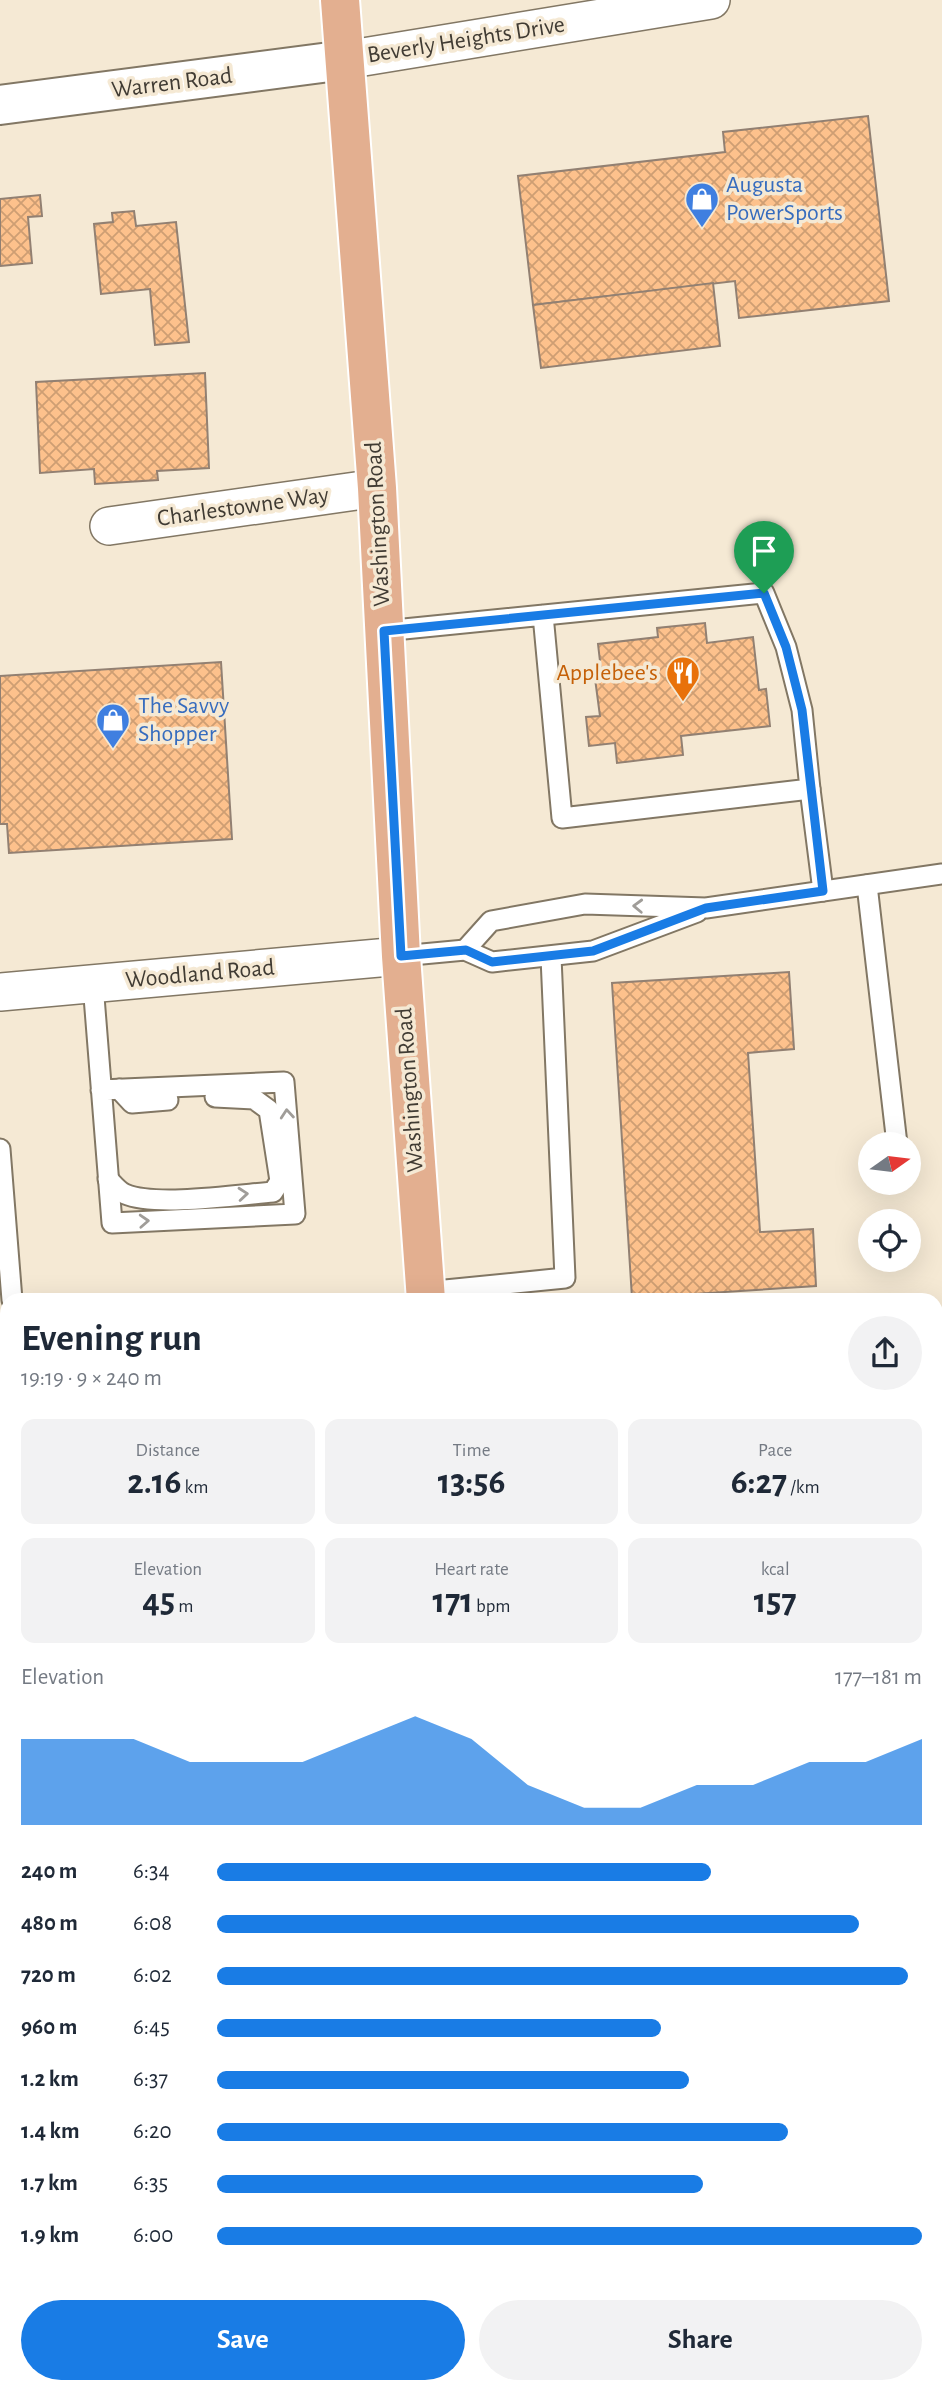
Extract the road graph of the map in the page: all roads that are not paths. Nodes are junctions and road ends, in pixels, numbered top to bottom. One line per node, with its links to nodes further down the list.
1 (340, 0): 3 (main road, Washington Road)
2 (711, 0): 3 (street, Beverly Heights Drive)
3 (345, 60): 4 (street, Warren Road); 5 (main road, Washington Road)
4 (0, 105)
5 (377, 488): 6 (street, Charlestowne Way); 8 (main road, Washington Road)
6 (110, 526)
7 (543, 615): 8 (lane); 9 (lane); 9 (lane)
8 (384, 631): 15 (main road, Washington Road)
9 (810, 789): 12 (lane)
10 (942, 874): 11 (lane)
11 (867, 885): 12 (lane); 20 (lane)
12 (823, 891): 13 (lane)
13 (706, 908): 14 (lane, one-way to 14); 16 (lane)
14 (466, 950): 15 (lane); 16 (lane)
15 (401, 956): 17 (street, Woodland Road); 24 (main road, Washington Road)
16 (551, 957): 25 (lane)
17 (93, 984): 18 (street, Woodland Road); 19 (lane)
18 (0, 992)
19 (110, 1090): 22 (lane); 22 (lane, one-way to 19); 22 (lane, one-way to 19)
20 (896, 1132)
21 (0, 1149): 23 (lane)
22 (108, 1179)
23 (11, 1293)
24 (425, 1293)
25 (448, 1293)

